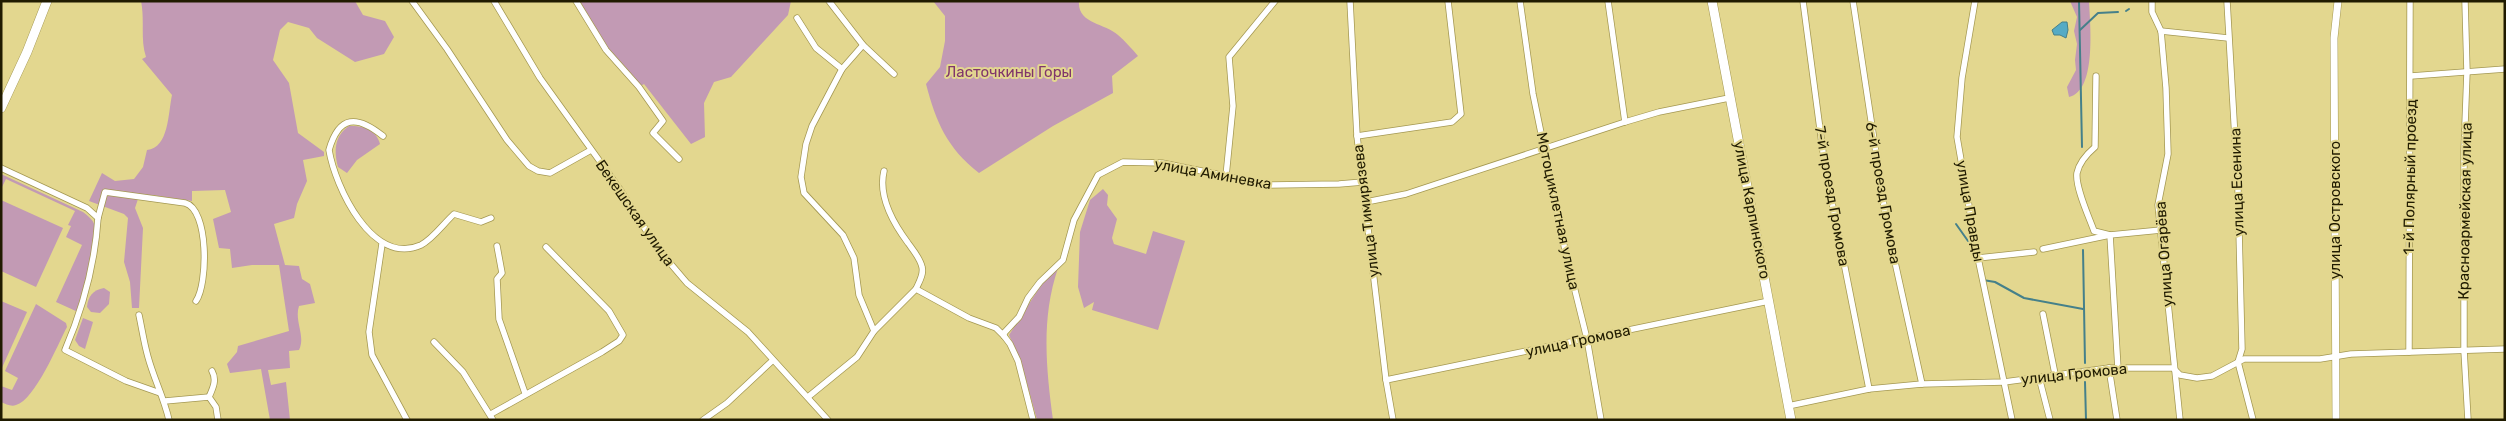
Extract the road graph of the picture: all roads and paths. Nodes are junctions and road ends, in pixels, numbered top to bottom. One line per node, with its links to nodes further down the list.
1 (47, 1): 30 (main road)
2 (412, 1): 37 (street)
3 (494, 1): 37 (street, Бекешская улица)
4 (576, 1): 38 (street)
5 (829, 1): 23 (street)
6 (1275, 1): 41 (street)
7 (1350, 1): 35 (street, улица Тимирязева)
8 (1448, 1): 35 (street)
9 (1520, 1): 36 (street, Мотоциклетная улица)
10 (1608, 1): 33 (street)
11 (1712, 1): 31 (main road, улица Карпинского)
12 (1803, 1): 78 (street, 7-й проезд Громова)
13 (1853, 1): 77 (street, 6-й проезд Громова)
14 (1975, 1): 53 (street, улица Правды)
15 (2152, 1): 21 (street, улица Огарёва)
16 (2227, 1): 22 (street, улица Есенина)
17 (2338, 1): 66 (street, улица Островского)
18 (2410, 1): 29 (street, 1-й Полярный проезд)
19 (2465, 1): 26 (street, Красноармейская улица)
20 (797, 18): 24 (street)
21 (2161, 31): 22 (street); 46 (street, улица Огарёва)
22 (2228, 38): 68 (street, улица Есенина)
23 (863, 45): 24 (street); 27 (street)
24 (842, 69): 59 (street)
25 (2505, 69): 26 (street)
26 (2467, 72): 29 (street); 64 (street, Красноармейская улица)
27 (894, 74)
28 (2096, 76): 47 (street)
29 (2412, 76): 65 (street, 1-й Полярный проезд)
30 (4, 96): 32 (main road)
31 (1729, 98): 33 (street); 56 (main road, улица Карпинского)
32 (1, 108)
33 (1625, 122): 36 (street)
34 (383, 136): 48 (street)
35 (1357, 136): 42 (street, улица Тимирязева)
36 (1545, 148): 43 (street); 61 (street, Мотоциклетная улица)
37 (591, 150): 67 (street, Бекешская улица)
38 (679, 159)
39 (1, 168): 44 (street)
40 (884, 171): 54 (street)
41 (1226, 176): 42 (street, улица Аминевка); 60 (street, улица Аминевка)
42 (1363, 182): 43 (street, улица Тимирязева)
43 (1366, 202): 75 (street, улица Тимирязева)
44 (98, 218): 55 (street); 79 (street)
45 (491, 218): 48 (street)
46 (2161, 230): 47 (street); 71 (street, улица Огарёва)
47 (2110, 235): 51 (street); 70 (street)
48 (382, 244): 88 (street)
49 (497, 246): 80 (street)
50 (546, 247): 80 (street)
51 (2043, 249)
52 (2034, 252): 53 (street)
53 (1978, 258): 76 (street, улица Правды)
54 (916, 289): 59 (street); 60 (street)
55 (196, 301)
56 (1769, 301): 61 (street, улица Громова); 84 (main road, улица Карпинского)
57 (2043, 314): 73 (street)
58 (140, 315): 79 (street)
59 (874, 331): 82 (street)
60 (1004, 336): 91 (street)
61 (1587, 339): 75 (street, улица Громова); 93 (street, Мотоциклетная улица)
62 (434, 342): 85 (street)
63 (2505, 349): 64 (street, улица Громова)
64 (2464, 350): 65 (street, улица Громова); 101 (street, Красноармейская улица)
65 (2409, 352): 66 (street, улица Громова)
66 (2336, 355): 68 (street, улица Громова); 100 (street, улица Островского)
67 (772, 361): 82 (street, Бекешская улица); 89 (street)
68 (2238, 362): 71 (street, улица Громова); 99 (street)
69 (2109, 368): 70 (street, улица Громова); 73 (street, улица Громова); 97 (street)
70 (2118, 368): 71 (street, улица Громова)
71 (2174, 368): 98 (street, улица Огарёва)
72 (212, 371): 81 (street)
73 (2054, 374): 74 (street, улица Громова)
74 (2039, 377): 76 (street, улица Громова); 96 (street)
75 (1386, 380): 92 (street, улица Тимирязева)
76 (2004, 382): 77 (street, улица Громова); 95 (street, улица Правды)
77 (1922, 384): 78 (street, улица Громова)
78 (1869, 388): 84 (street, улица Громова)
79 (160, 393): 83 (street)
80 (525, 393): 85 (street)
81 (209, 397): 83 (street); 87 (street)
82 (808, 397): 90 (street, Бекешская улица)
83 (165, 401): 86 (street)
84 (1788, 406): 94 (main road, улица Карпинского)
85 (492, 417)
86 (169, 420)
87 (218, 420)
88 (407, 420)
89 (704, 420)
90 (828, 420)
91 (1033, 420)
92 (1393, 420)
93 (1601, 420)
94 (1790, 420)
95 (2012, 420)
96 (2050, 420)
97 (2117, 420)
98 (2180, 420)
99 (2253, 420)
100 (2336, 420)
101 (2468, 420)

